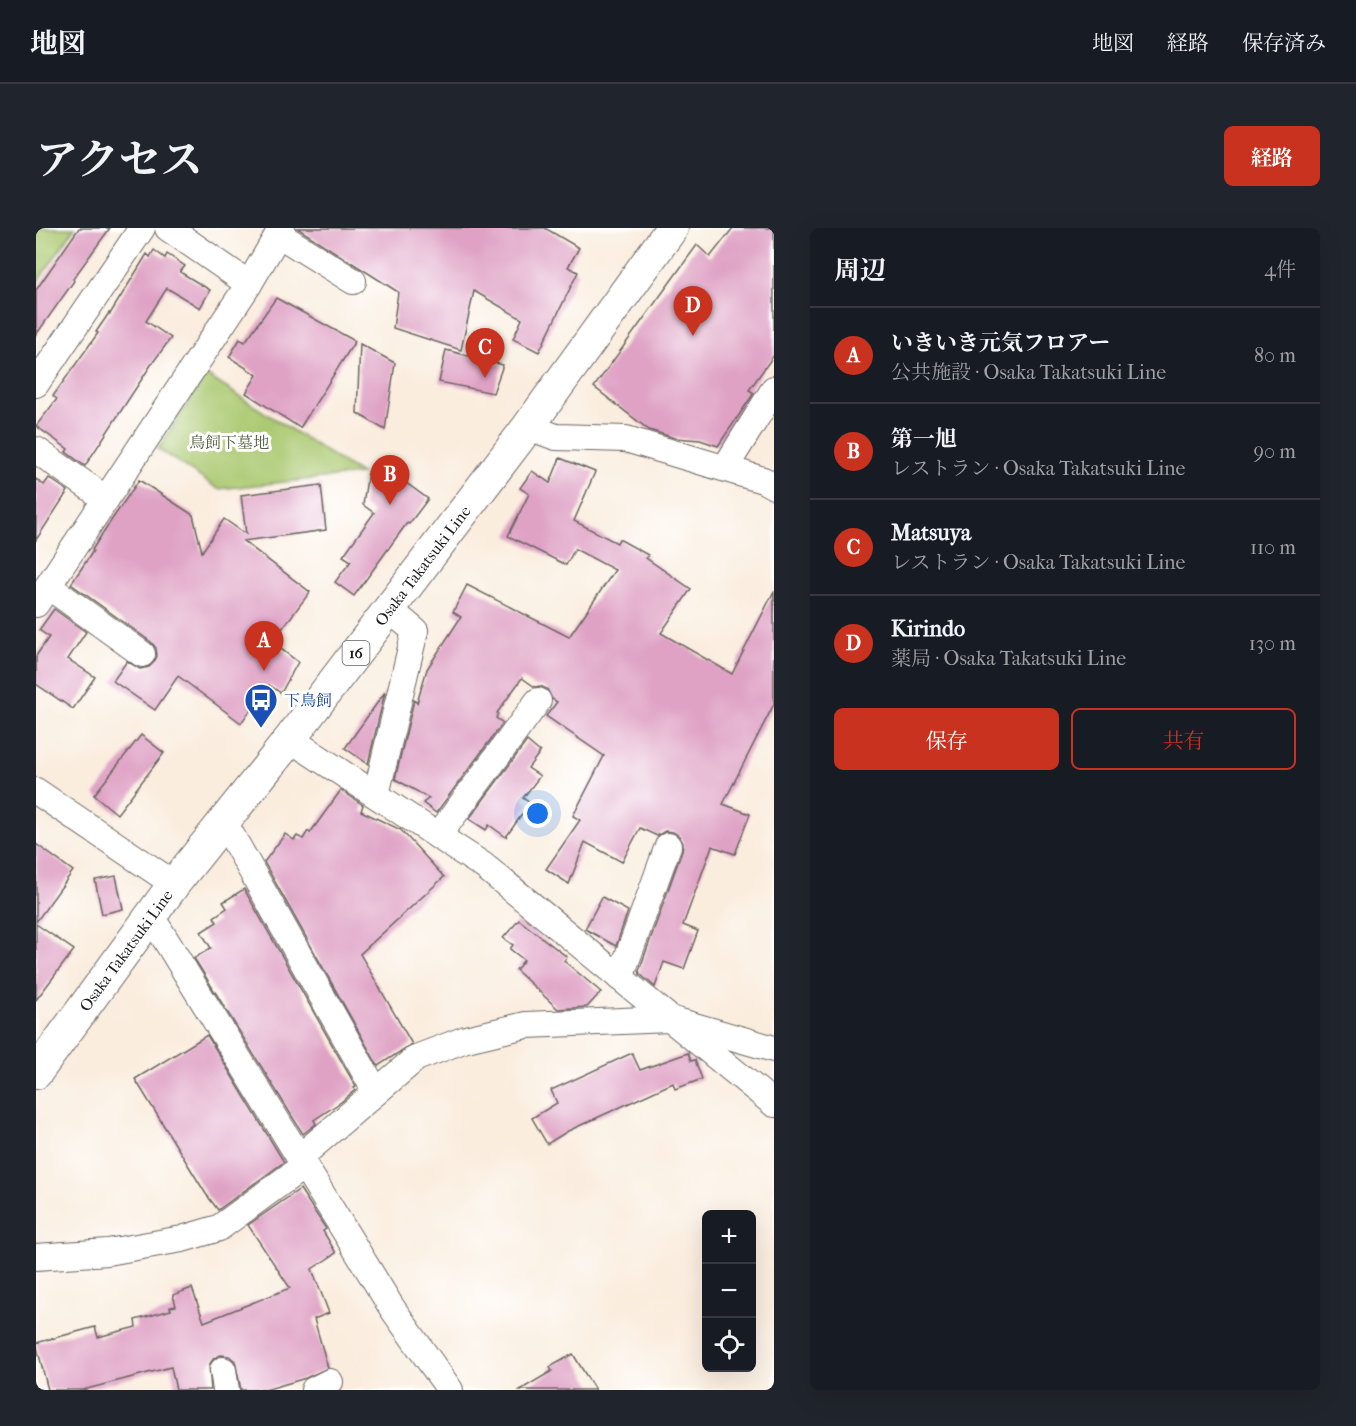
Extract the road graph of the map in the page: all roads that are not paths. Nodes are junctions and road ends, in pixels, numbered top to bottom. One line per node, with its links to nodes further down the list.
1 (142, 228): 7 (street)
2 (168, 228): 6 (street)
3 (672, 228): 9 (main road, Osaka Takatsuki Line / 16)
4 (280, 231): 5 (street); 6 (street)
5 (353, 281)
6 (249, 284): 13 (street)
7 (36, 384)
8 (774, 389): 11 (street)
9 (528, 427): 11 (street); 15 (main road, Osaka Takatsuki Line / 16)
10 (36, 450): 13 (street)
11 (725, 468): 12 (street)
12 (774, 486)
13 (106, 499): 14 (street)
14 (42, 595): 16 (street)
15 (389, 609): 18 (main road, Osaka Takatsuki Line / 16); 20 (street)
16 (142, 654)
17 (538, 701): 22 (street)
18 (290, 740): 20 (street); 21 (main road, Osaka Takatsuki Line / 16)
19 (36, 791): 24 (street)
20 (376, 795): 22 (street)
21 (224, 822): 24 (main road, Osaka Takatsuki Line / 16); 30 (street)
22 (438, 836): 26 (street)
23 (668, 846): 26 (street)
24 (174, 884): 25 (main road, Osaka Takatsuki Line / 16)
25 (151, 916): 29 (main road, Osaka Takatsuki Line / 16); 32 (street)
26 (620, 978): 27 (street)
27 (670, 1019): 28 (street); 30 (street); 31 (street)
28 (774, 1049)
29 (36, 1073)
30 (376, 1092): 32 (street)
31 (774, 1104)
32 (303, 1161): 33 (street); 34 (street)
33 (36, 1257)
34 (450, 1390)

